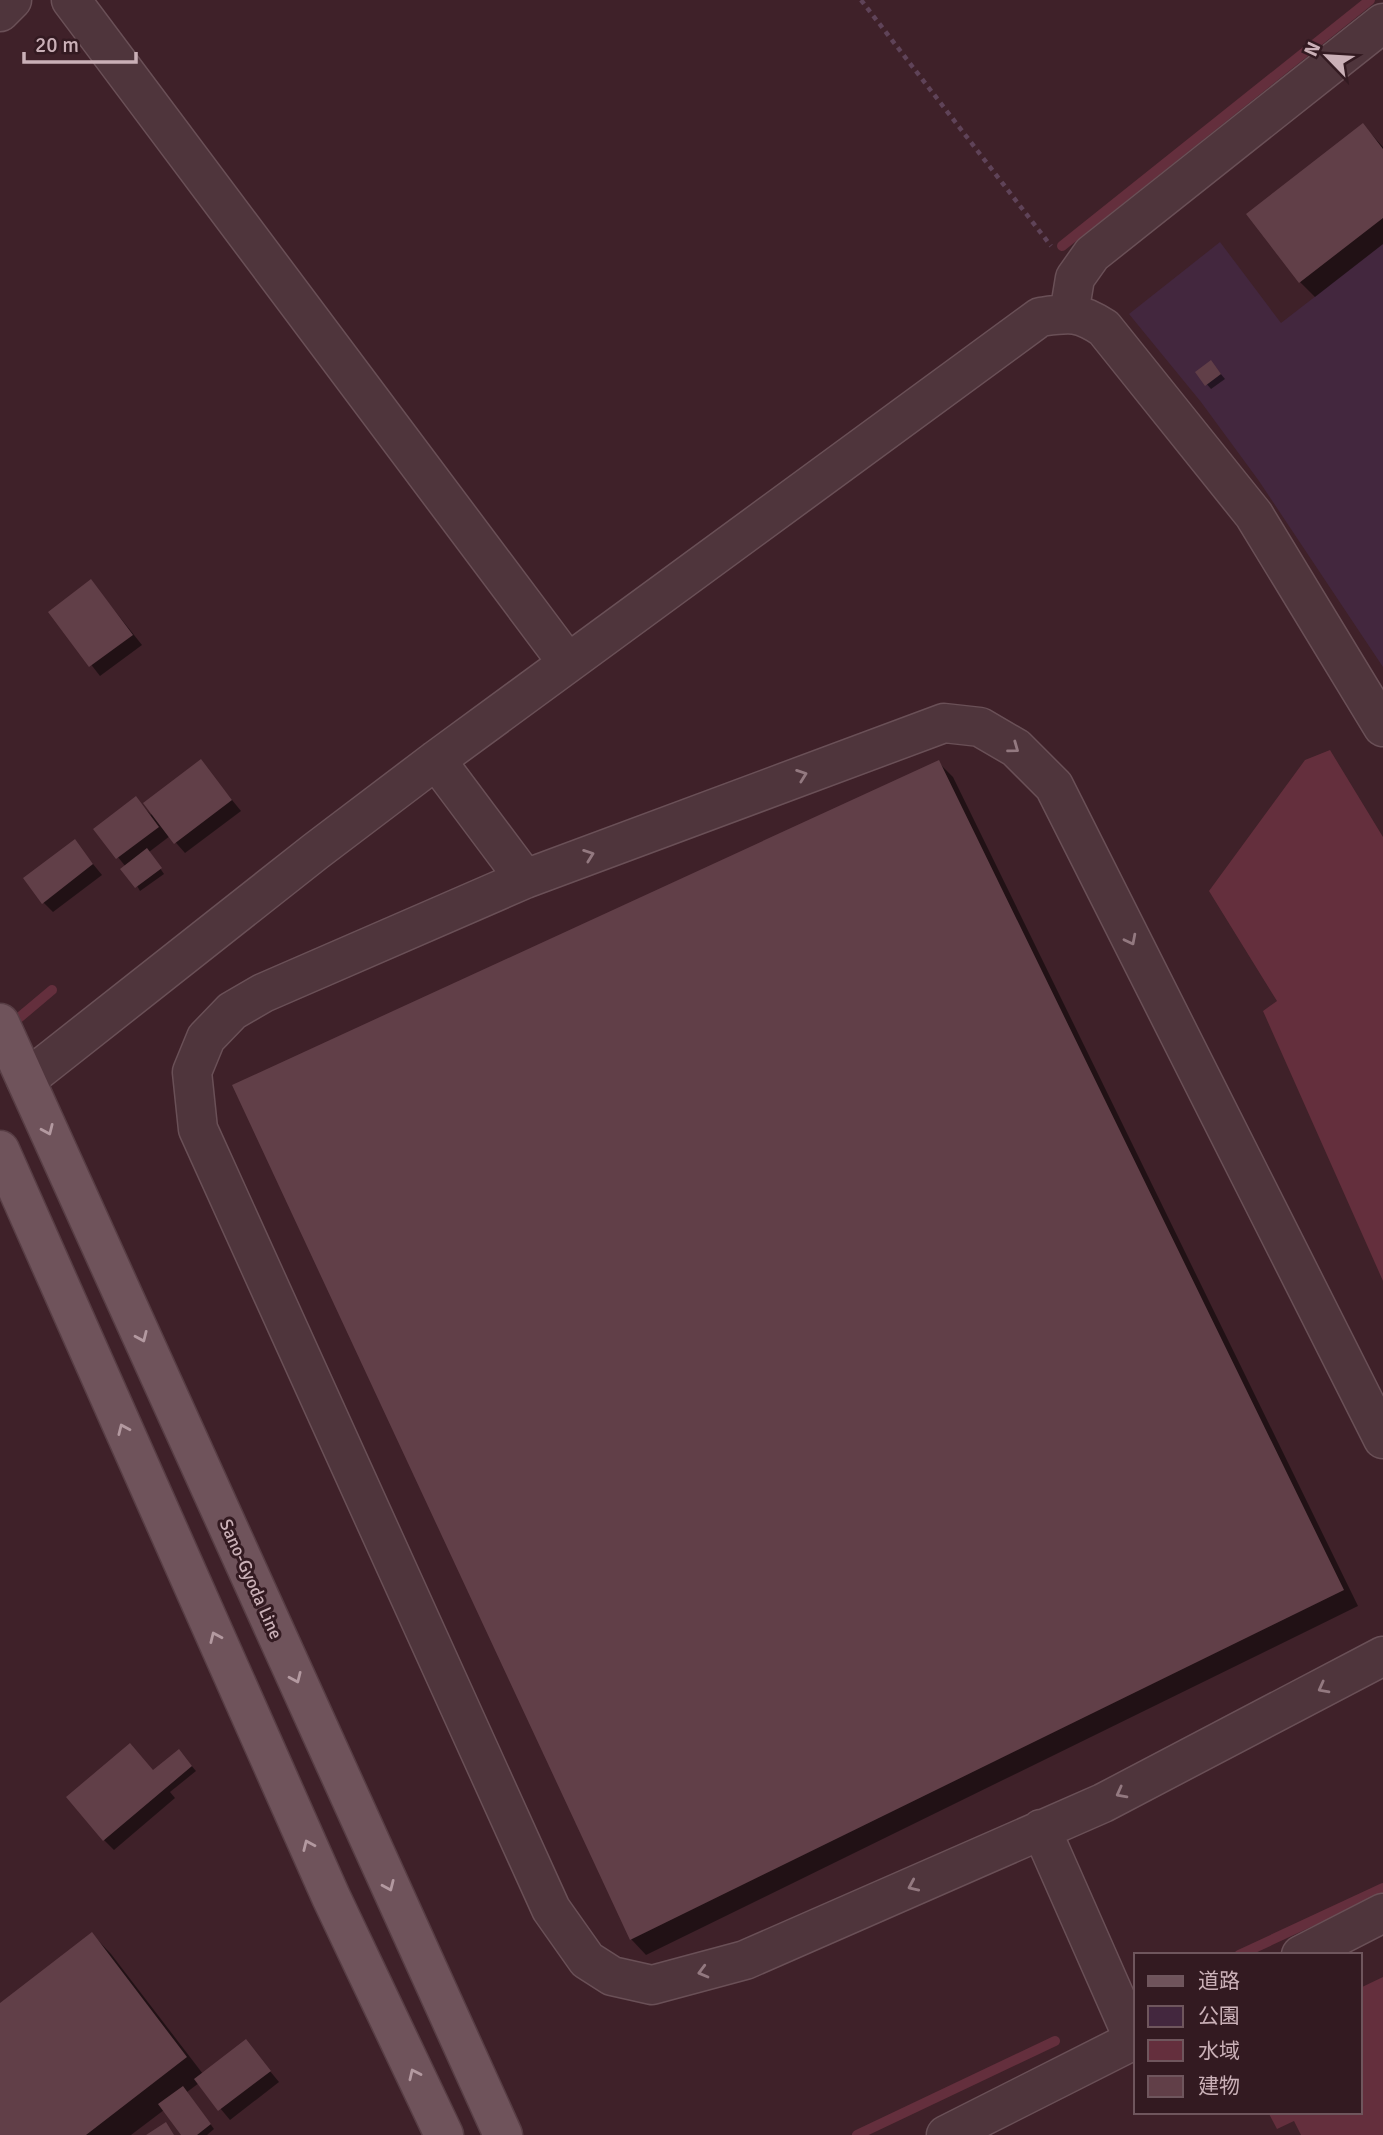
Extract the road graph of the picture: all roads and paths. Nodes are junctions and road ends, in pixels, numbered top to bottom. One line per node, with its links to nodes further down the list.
1 (12, 0): 4 (street)
2 (71, 0): 7 (street)
3 (861, 0): 6 (path)
4 (0, 12)
5 (1383, 23): 6 (street)
6 (1072, 296): 7 (street); 8 (street)
7 (567, 662): 9 (street)
8 (1383, 727)
9 (436, 760): 10 (street); 12 (street)
10 (525, 879): 14 (street, one-way to 14); 16 (street, one-way to 10)
11 (0, 1023): 12 (main road, Sano-Gyoda Line)
12 (26, 1080): 22 (main road, Sano-Gyoda Line, one-way to 22)
13 (0, 1150): 21 (main road, one-way to 13)
14 (1383, 1439)
15 (1383, 1656): 16 (street, one-way to 16)
16 (1041, 1829): 19 (street)
17 (1383, 1913): 18 (street)
18 (1305, 1953)
19 (1134, 2037)
20 (1134, 2040): 23 (street)
21 (444, 2135)
22 (503, 2135)
23 (946, 2135)

